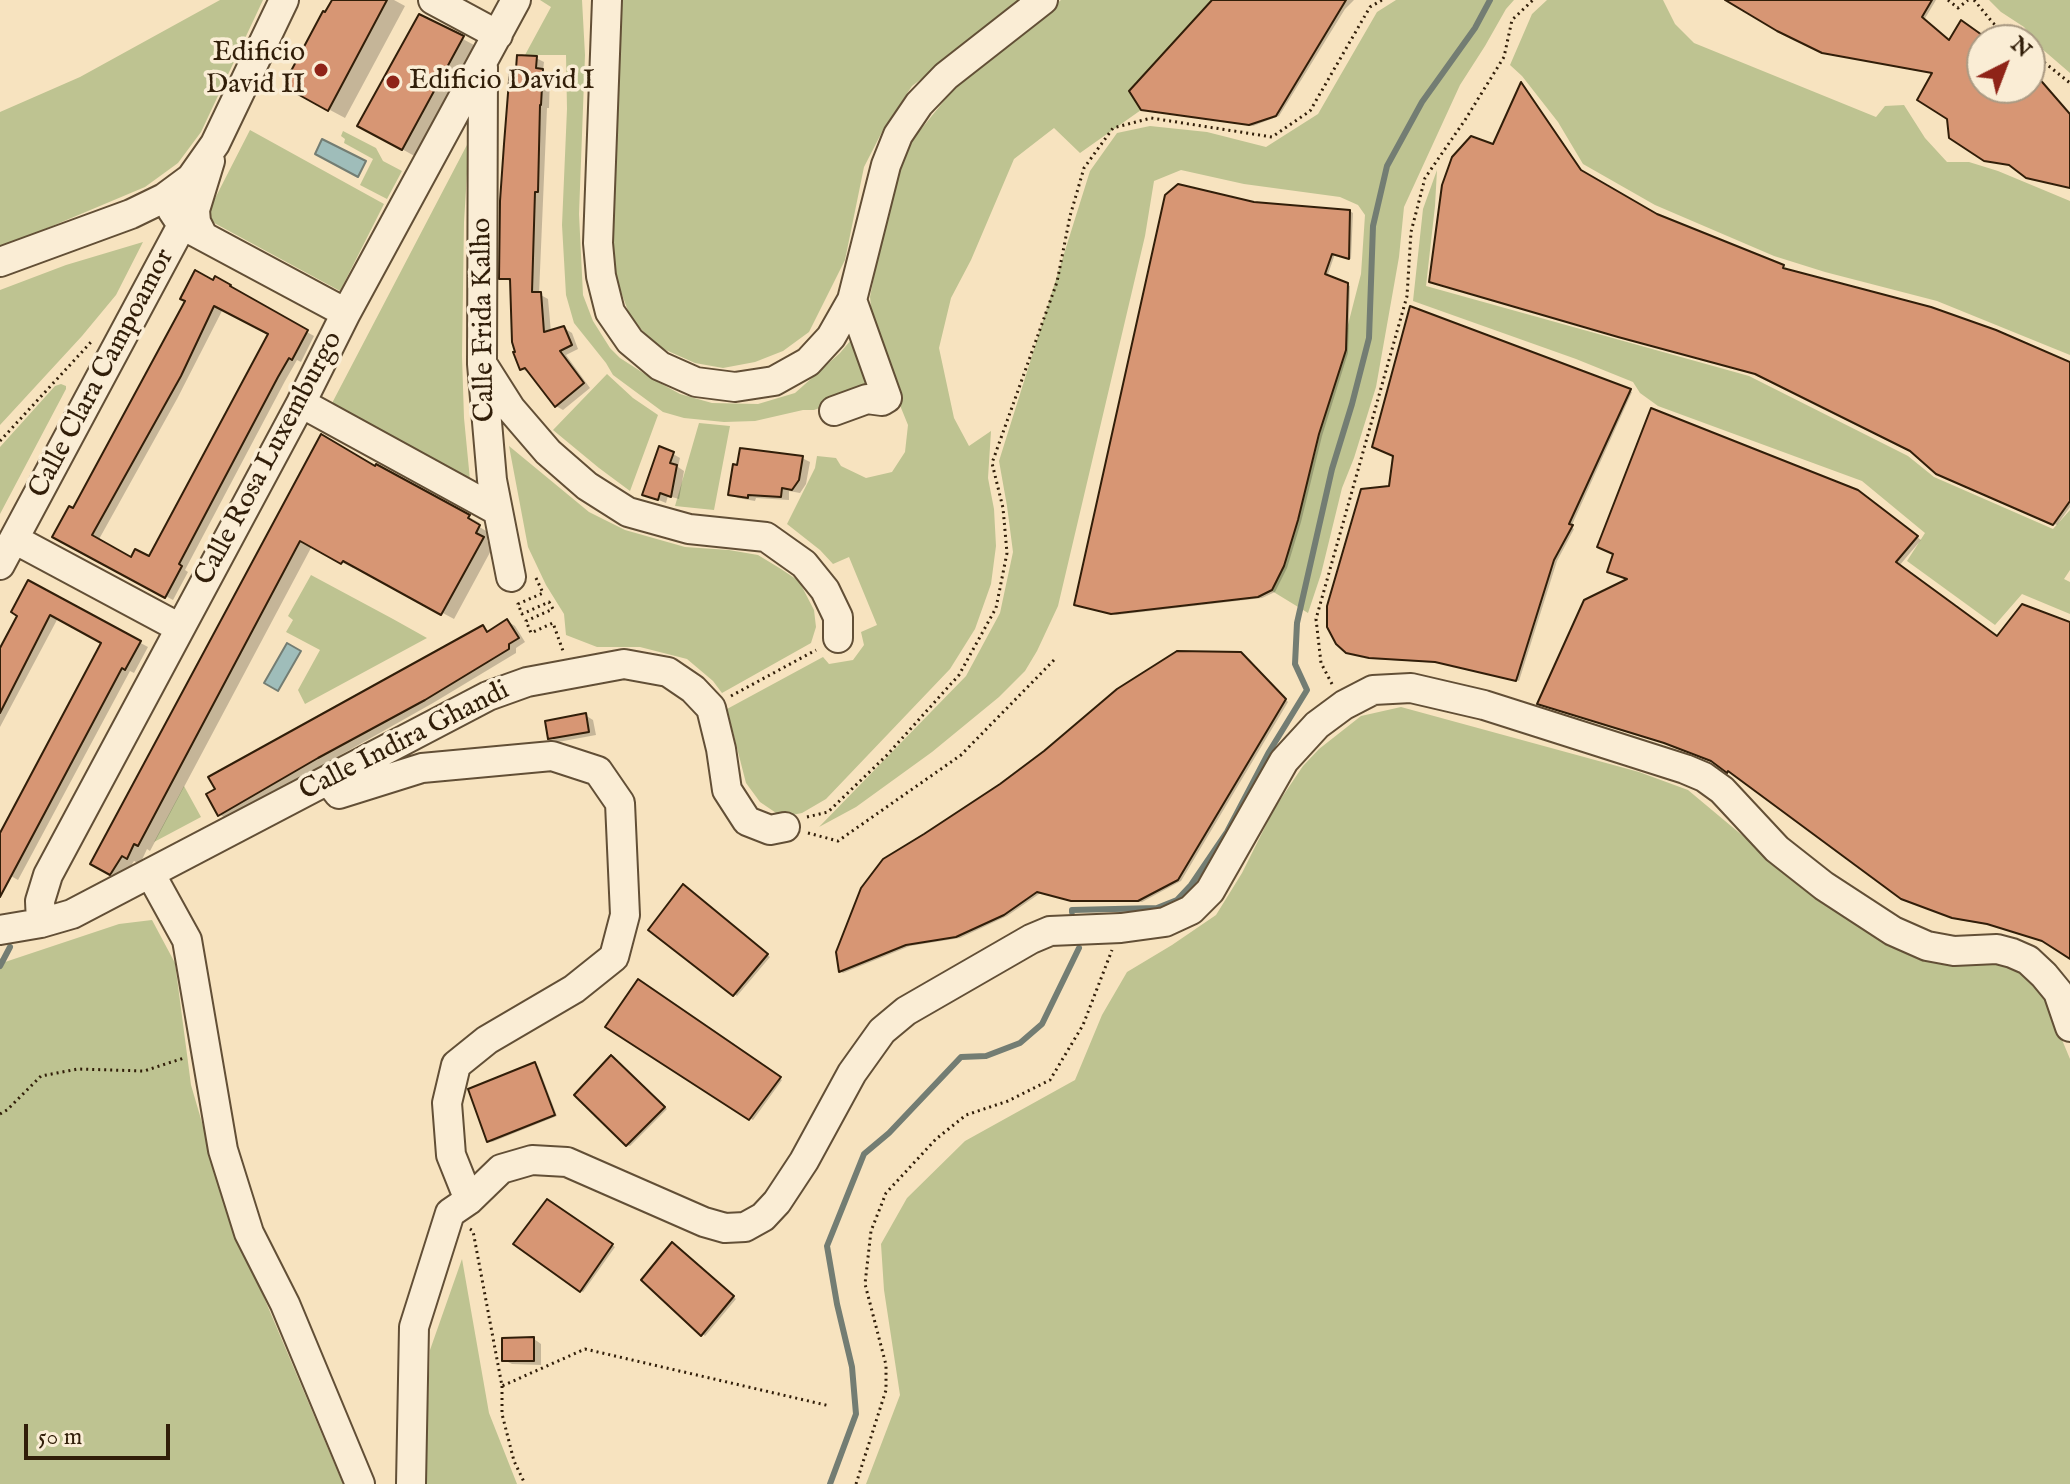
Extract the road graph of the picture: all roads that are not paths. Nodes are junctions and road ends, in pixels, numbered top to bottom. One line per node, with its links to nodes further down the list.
1 (284, 0): 8 (street)
2 (433, 0): 6 (street)
3 (516, 0): 6 (street, Calle Rosa Luxemburgo)
4 (607, 0): 13 (street)
5 (1043, 0): 13 (street)
6 (498, 35): 7 (street, Calle Rosa Luxemburgo)
7 (484, 62): 14 (street, Calle Rosa Luxemburgo); 15 (street, Calle Frida Kalho)
8 (215, 144): 9 (street); 11 (street, Calle Clara Campoamor)
9 (164, 198): 10 (street); 11 (street)
10 (131, 214): 11 (street); 12 (street)
11 (185, 237): 14 (street); 19 (street, Calle Clara Campoamor)
12 (0, 262)
13 (852, 300): 17 (street)
14 (346, 313): 16 (street, Calle Rosa Luxemburgo)
15 (482, 364): 18 (street, Calle Frida Kalho); 23 (street)
16 (301, 403): 18 (street); 22 (street, Calle Rosa Luxemburgo)
17 (834, 411)
18 (498, 511): 21 (street, Calle Frida Kalho)
19 (14, 539): 20 (street, Calle Clara Campoamor); 22 (street)
20 (0, 565)
21 (511, 577)
22 (180, 628): 27 (street, Calle Rosa Luxemburgo)
23 (838, 638)
24 (328, 780): 25 (street, Calle Indira Ghandi); 26 (street, Calle Indira Ghandi); 30 (street)
25 (785, 827)
26 (150, 873): 27 (street, Calle Indira Ghandi); 31 (street)
27 (41, 923): 28 (street, Calle Indira Ghandi)
28 (0, 930)
29 (2070, 1027): 30 (street)
30 (460, 1207): 32 (street)
31 (360, 1484)
32 (411, 1484)

